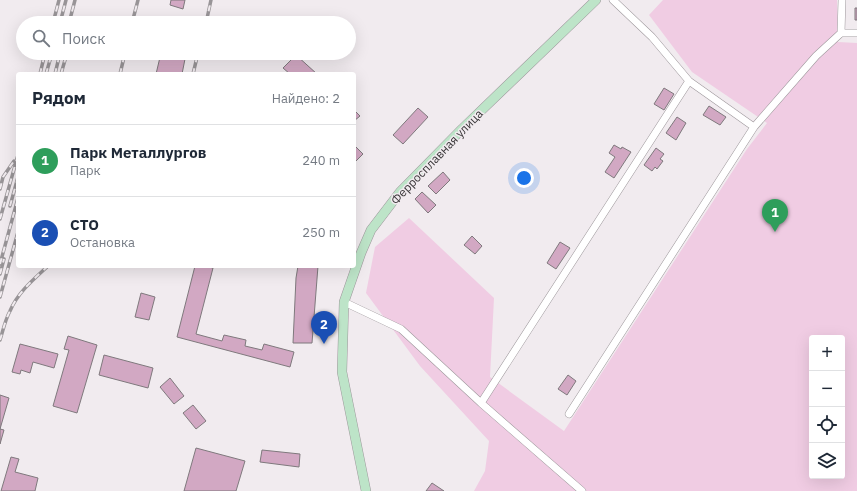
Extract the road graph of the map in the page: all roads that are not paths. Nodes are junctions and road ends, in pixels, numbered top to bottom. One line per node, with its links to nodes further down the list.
1 (613, 0): 6 (street)
2 (842, 0): 4 (street)
3 (593, 2): 8 (main road, Ферросплавная улица)
4 (842, 33): 5 (street); 7 (street)
5 (857, 33)
6 (689, 82): 7 (street); 11 (street)
7 (754, 127): 12 (street)
8 (356, 267)
9 (356, 268): 10 (main road, Ферросплавная улица)
10 (344, 302): 11 (street); 13 (main road, Ферросплавная улица)
11 (481, 403): 14 (street)
12 (569, 414)
13 (366, 491)
14 (582, 491)

